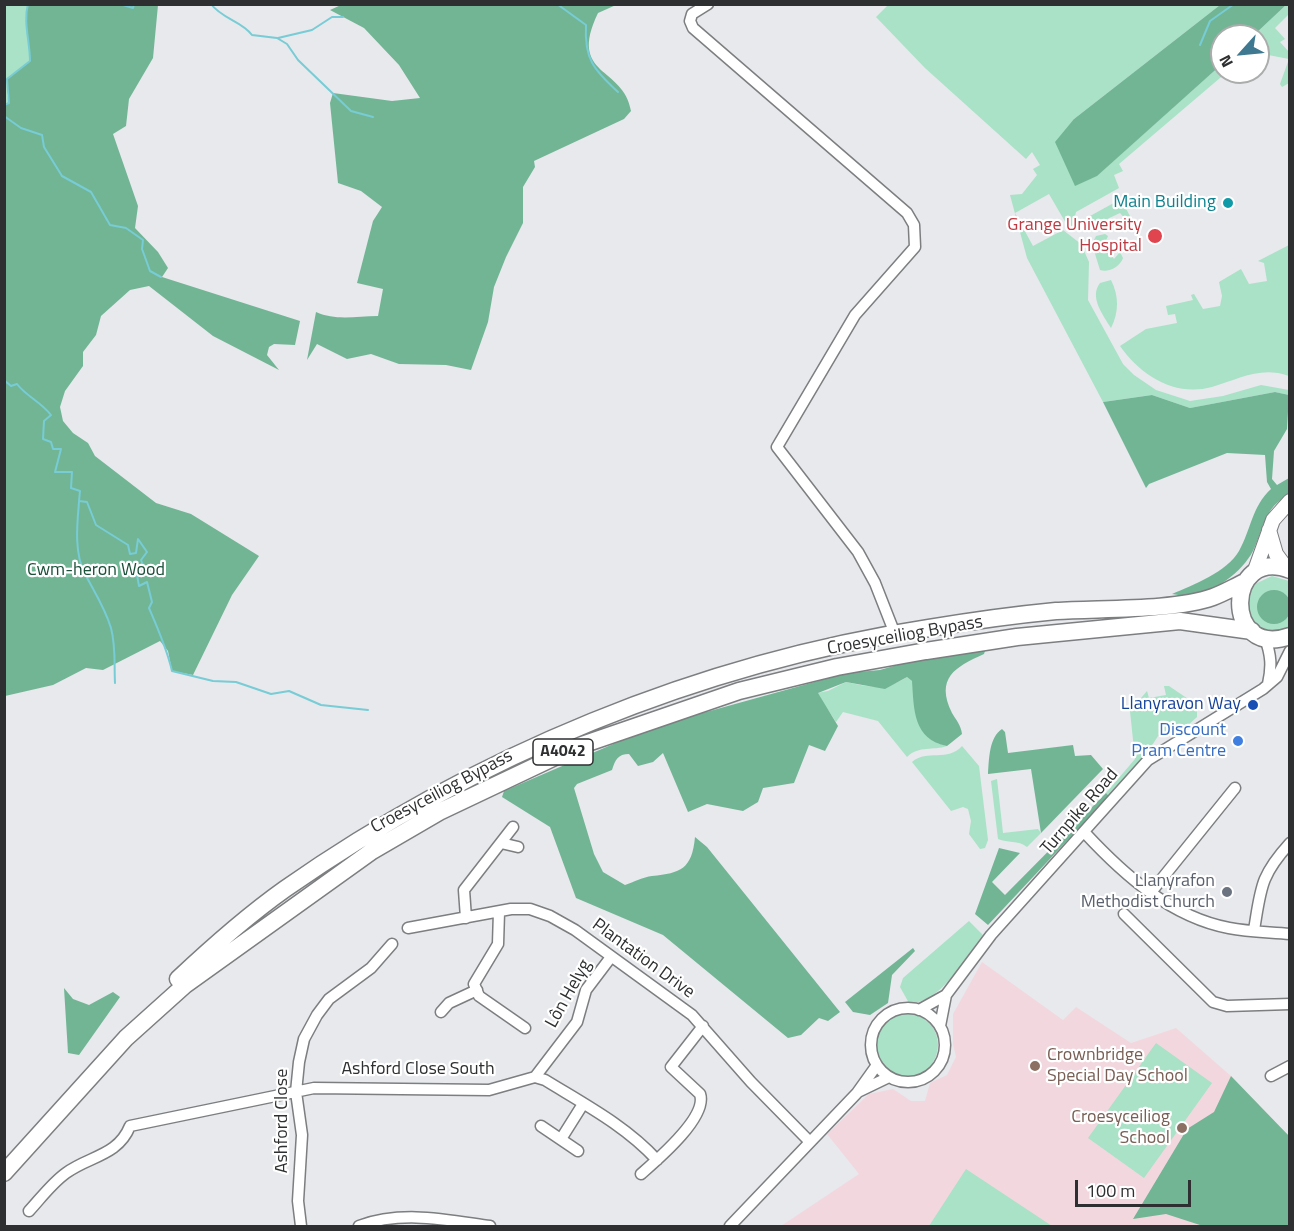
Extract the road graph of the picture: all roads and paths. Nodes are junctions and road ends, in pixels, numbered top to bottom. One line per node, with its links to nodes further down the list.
1 (708, 4): 6 (street)
2 (1290, 501): 3 (main road)
3 (1269, 530): 4 (main road); 5 (main road)
4 (1288, 569): 5 (highway, Croesyceiliog Bypass)
5 (1250, 577): 6 (highway, Croesyceiliog Bypass / A4042); 7 (highway)
6 (895, 634): 46 (highway, Croesyceiliog Bypass / A4042)
7 (1258, 634): 8 (highway, Croesyceiliog Bypass); 10 (street); 48 (highway, Croesyceiliog Bypass / A4042)
8 (1290, 636)
9 (1290, 651): 10 (street, Turnpike Road)
10 (1268, 684): 13 (street, Turnpike Road)
11 (1235, 788): 17 (street)
12 (513, 827): 14 (street)
13 (1084, 832): 17 (street); 27 (street, Turnpike Road)
14 (501, 843): 16 (street); 20 (street)
15 (1290, 843): 22 (street)
16 (518, 847)
17 (1152, 891): 22 (street)
18 (499, 912): 20 (street, Plantation Drive); 25 (street, Plantation Drive); 26 (street)
19 (1124, 914): 28 (street)
20 (466, 918): 21 (street, Plantation Drive)
21 (408, 928)
22 (1254, 930): 23 (street)
23 (1290, 934)
24 (392, 944): 39 (street, Ashford Close)
25 (611, 957): 31 (street, Plantation Drive); 37 (street, Lôn Helyg)
26 (477, 990): 30 (street); 33 (street)
27 (946, 995): 29 (street, Turnpike Road); 32 (street, Turnpike Road)
28 (1290, 1004)
29 (919, 1010): 32 (street); 34 (street, Turnpike Road)
30 (441, 1012)
31 (703, 1026): 44 (street, Plantation Drive); 47 (street)
32 (940, 1026): 38 (street, Turnpike Road)
33 (525, 1028)
34 (878, 1065): 38 (street); 40 (street)
35 (1290, 1066): 36 (street)
36 (1271, 1076)
37 (536, 1077): 39 (street, Ashford Close South); 41 (street)
38 (889, 1077): 40 (street)
39 (296, 1092): 50 (street, Ashford Close South); 52 (street, Ashford Close)
40 (857, 1093): 44 (street)
41 (583, 1104): 43 (street); 47 (street)
42 (541, 1126): 43 (street)
43 (561, 1139): 45 (street)
44 (810, 1142): 51 (street)
45 (579, 1151)
46 (4, 1158)
47 (657, 1160): 49 (street)
48 (4, 1173)
49 (641, 1174)
50 (29, 1211)
51 (735, 1224)
52 (301, 1227)
53 (359, 1227): 54 (street)
54 (490, 1227)

